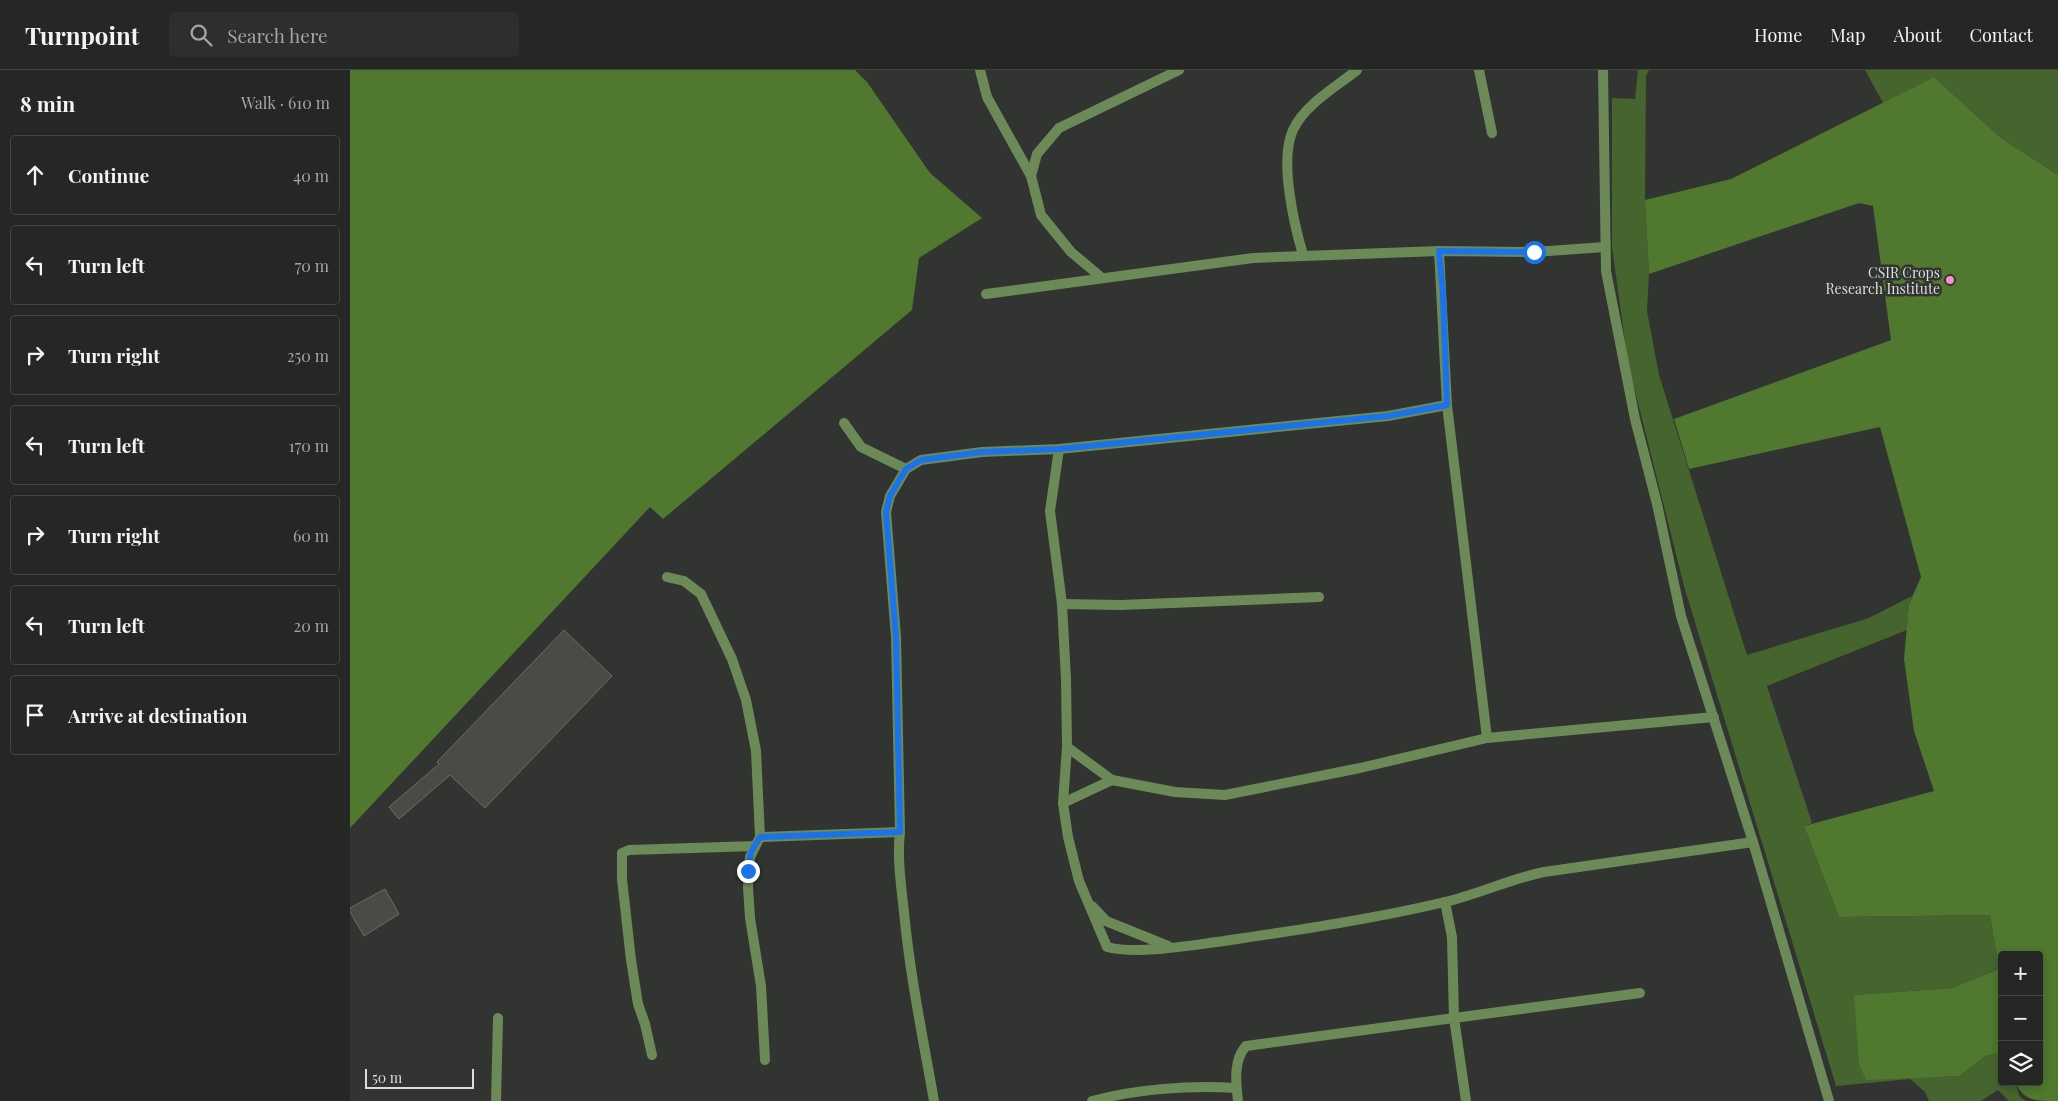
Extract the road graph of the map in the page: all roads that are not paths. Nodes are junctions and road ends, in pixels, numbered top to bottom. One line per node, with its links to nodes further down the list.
1 (980, 70): 7 (street)
2 (1180, 70): 7 (street)
3 (1358, 70): 10 (street)
4 (1479, 70): 6 (street)
5 (1603, 70): 8 (street)
6 (1492, 133)
7 (1031, 176): 11 (street)
8 (1604, 247): 9 (street); 20 (street)
9 (1439, 251): 10 (street); 13 (street)
10 (1303, 255): 11 (street)
11 (1102, 278): 12 (street)
12 (986, 294)
13 (1447, 405): 15 (street); 21 (street)
14 (844, 423): 16 (street)
15 (1059, 449): 16 (street); 19 (street)
16 (906, 469): 25 (street)
17 (668, 577): 26 (street)
18 (1319, 597): 19 (street)
19 (1062, 604): 22 (street)
20 (1714, 716): 21 (street); 27 (street)
21 (1487, 738): 23 (street)
22 (1067, 747): 23 (street); 24 (street)
23 (1112, 780): 24 (street)
24 (1063, 803): 28 (street)
25 (900, 832): 26 (street); 38 (street)
26 (758, 842): 34 (street); 35 (street)
27 (1753, 842): 29 (street); 42 (street)
28 (1086, 900): 30 (street); 30 (street)
29 (1446, 902): 30 (street); 33 (street)
30 (1169, 946)
31 (1640, 993): 33 (street)
32 (498, 1018): 37 (street)
33 (1454, 1018): 36 (street); 41 (street)
34 (652, 1055)
35 (766, 1060)
36 (1236, 1088): 39 (street); 40 (street)
37 (496, 1101)
38 (934, 1101)
39 (1092, 1101)
40 (1238, 1101)
41 (1466, 1101)
42 (1829, 1101)

